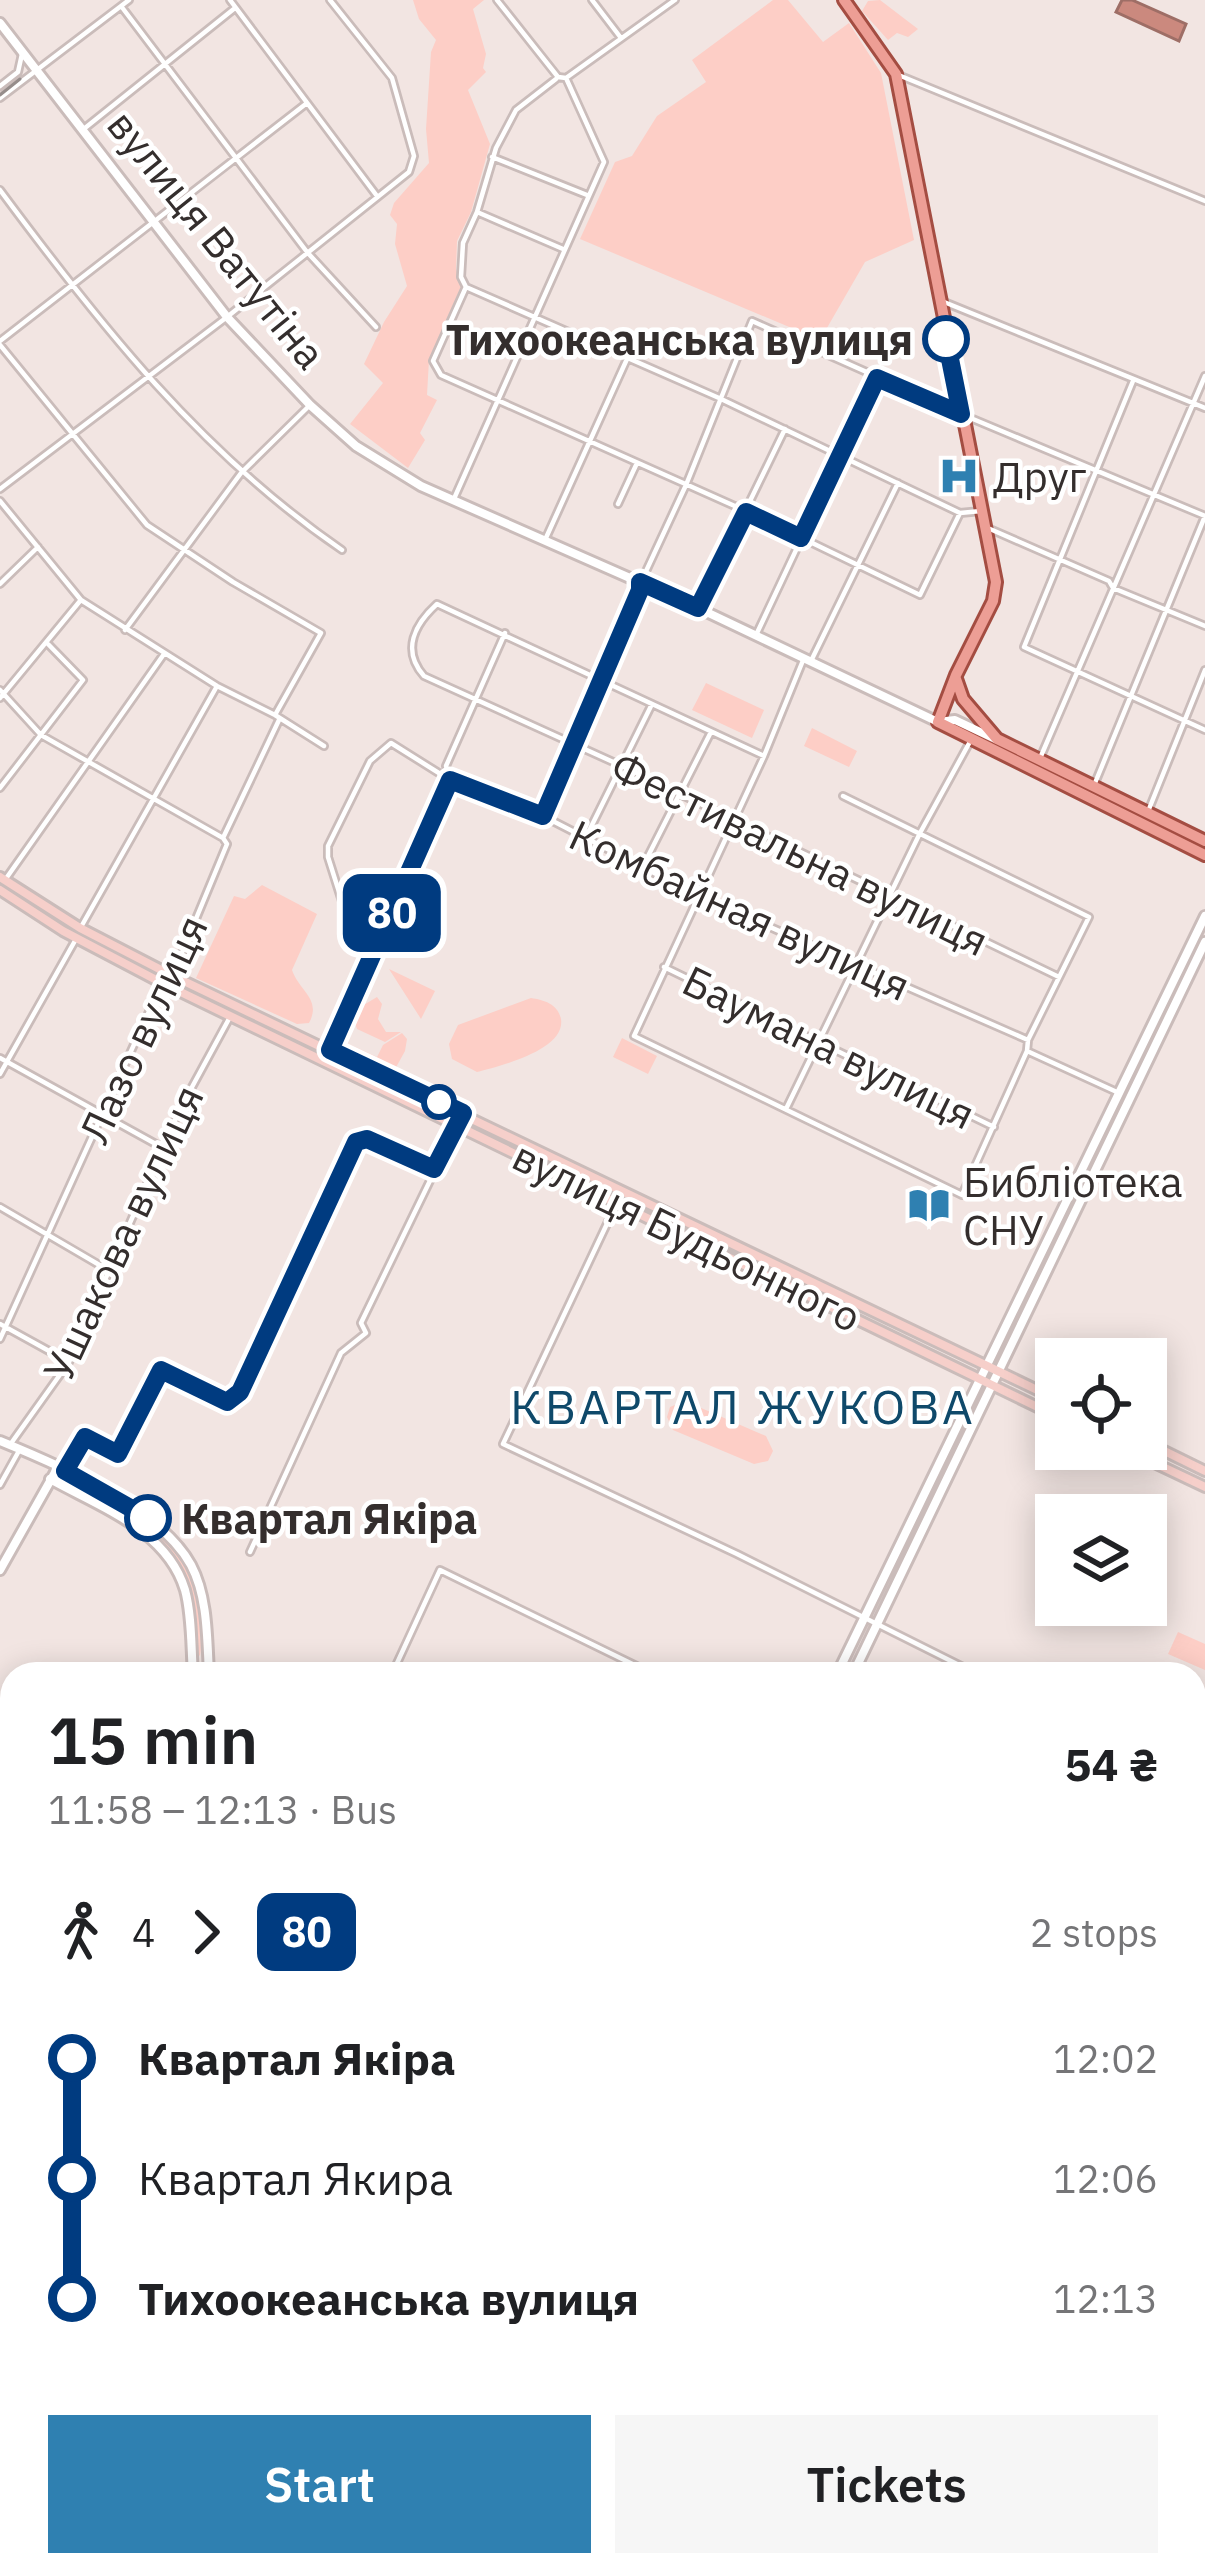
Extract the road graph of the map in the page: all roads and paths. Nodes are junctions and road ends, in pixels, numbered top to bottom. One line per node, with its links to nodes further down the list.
1 (129, 0): 8 (street)
2 (230, 0): 9 (street)
3 (330, 0): 24 (street)
4 (497, 0): 16 (street)
5 (592, 0): 11 (street)
6 (675, 0): 11 (street)
7 (851, 4): 15 (main road)
8 (121, 7): 13 (street); 14 (street)
9 (235, 8): 13 (street); 19 (street)
10 (0, 23): 12 (street, вулиця Ватутіна)
11 (621, 38): 16 (street)
12 (20, 49): 14 (street, вулиця Ватутіна); 17 (street)
13 (162, 65): 20 (street); 22 (street)
14 (38, 69): 18 (street); 20 (street, вулиця Ватутіна)
15 (896, 74): 26 (street); 33 (main road)
16 (562, 78): 21 (street); 25 (street)
17 (0, 86)
18 (0, 98)
19 (307, 103): 22 (street); 24 (street)
20 (83, 129): 28 (street, вулиця Ватутіна)
21 (492, 158): 25 (street); 27 (street)
22 (236, 160): 28 (street); 30 (street)
23 (0, 190): 31 (street)
24 (377, 196): 30 (street)
25 (588, 196): 29 (street)
26 (1205, 201)
27 (477, 212): 29 (street); 32 (street)
28 (153, 222): 31 (street); 34 (street, вулиця Ватутіна)
29 (563, 249): 35 (street)
30 (307, 252): 34 (street); 36 (street)
31 (72, 287): 37 (street); 40 (street)
32 (466, 287): 35 (street); 44 (street)
33 (939, 303): 42 (street); 48 (main road)
34 (227, 317): 40 (street); 46 (street, вулиця Ватутіна)
35 (533, 317): 38 (street); 44 (street)
36 (376, 327)
37 (0, 343): 50 (street)
38 (627, 359): 43 (street); 51 (street)
39 (1205, 376): 45 (street)
40 (147, 378): 50 (street); 55 (street)
41 (877, 378): 43 (street); 48 (street); 52 (street)
42 (1133, 381): 45 (street); 54 (street)
43 (719, 398): 49 (street); 57 (street)
44 (499, 399): 51 (street); 61 (street)
45 (1192, 403): 47 (street); 59 (street)
46 (310, 405): 55 (street); 61 (street, вулиця Ватутіна)
47 (1205, 408)
48 (961, 414): 54 (street); 64 (main road)
49 (784, 429): 52 (street); 63 (street)
50 (72, 434): 58 (street); 71 (street)
51 (591, 442): 53 (street); 69 (street)
52 (841, 455): 56 (street); 68 (street)
53 (637, 463): 57 (street); 62 (street)
54 (1094, 471): 59 (street); 73 (street)
55 (241, 473): 71 (street); 72 (street)
56 (898, 483): 65 (street); 74 (street)
57 (686, 485): 63 (street); 75 (street)
58 (0, 489)
59 (1154, 494): 66 (street); 77 (street)
60 (0, 501): 70 (street)
61 (453, 501): 69 (street, вулиця Ватутіна)
62 (618, 504)
63 (746, 512): 68 (street); 79 (street)
64 (982, 512): 65 (street); 67 (main road)
65 (960, 513): 74 (street)
66 (1205, 517): 80 (street)
67 (984, 526): 73 (street); 90 (main road)
68 (801, 538): 74 (street); 84 (street)
69 (544, 542): 75 (street, вулиця Ватутіна)
70 (38, 548): 76 (street); 78 (street)
71 (183, 550): 82 (street); 97 (street, Лазо вулиця)
72 (342, 550)
73 (1060, 557): 77 (street); 88 (street)
74 (856, 565): 87 (street)
75 (640, 582): 79 (street, вулиця Ватутіна); 91 (street)
76 (0, 584)
77 (1113, 588): 80 (street); 88 (street)
78 (81, 600): 82 (street); 85 (street)
79 (698, 608): 84 (street, вулиця Ватутіна)
80 (1165, 611): 81 (street); 94 (street)
81 (1205, 626)
82 (125, 630): 86 (street)
83 (505, 633): 91 (street); 95 (street); 95 (street, Фестивальна вулиця)
84 (755, 635): 87 (street, вулиця Ватутіна)
85 (48, 644): 93 (street); 102 (street)
86 (164, 654): 92 (street); 109 (street)
87 (808, 660): 99 (street, вулиця Ватутіна); 107 (street)
88 (1078, 670): 94 (street); 108 (street)
89 (1205, 670): 98 (street)
90 (956, 676): 99 (main road); 104 (main road)
91 (601, 681): 96 (street); 105 (street)
92 (217, 686): 97 (street); 116 (street)
93 (1, 694): 102 (street)
94 (1130, 695): 98 (street); 112 (street)
95 (475, 699): 105 (street, Фестивальна вулиця); 111 (street)
96 (652, 704): 101 (street); 110 (street)
97 (277, 717): 106 (street); 121 (street, Лазо вулиця)
98 (1183, 720): 100 (street); 117 (street)
99 (938, 722): 103 (main road, вулиця Ватутіна); 104 (street, вулиця Ватутіна)
100 (1205, 730)
101 (711, 732): 107 (street); 114 (street)
102 (41, 735): 109 (street); 113 (street)
103 (972, 738): 120 (street); 124 (main road, вулиця Ватутіна)
104 (997, 739): 108 (main road, вулиця Ватутіна)
105 (573, 745): 110 (street, Фестивальна вулиця); 118 (street)
106 (324, 746)
107 (764, 756): 119 (street)
108 (1040, 760): 112 (main road, вулиця Ватутіна)
109 (87, 762): 116 (street); 126 (street)
110 (622, 766): 114 (street, Фестивальна вулиця); 123 (street)
111 (450, 780): 118 (street, Комбайная вулиця); 131 (street); 131 (street, Комбайная вулиця)
112 (1094, 786): 117 (main road, вулиця Ватутіна)
113 (0, 788)
114 (679, 794): 119 (street, Фестивальна вулиця); 125 (street)
115 (844, 796): 120 (street)
116 (155, 800): 121 (street); 130 (street)
117 (1148, 812): 122 (main road, вулиця Ватутіна)
118 (543, 816): 123 (street, Комбайная вулиця)
119 (735, 820): 127 (street); 128 (street, Фестивальна вулиця)
120 (920, 833): 128 (street); 137 (street)
121 (223, 838): 136 (street, Лазо вулиця)
122 (1205, 841)
123 (593, 842): 125 (street, Комбайная вулиця)
124 (1205, 855)
125 (644, 864): 127 (street, Комбайная вулиця)
126 (2, 883): 130 (main road, вулиця Будьонного); 132 (main road, вулиця Будьонного)
127 (699, 896): 134 (street, Комбайная вулиця); 135 (street)
128 (890, 896): 134 (street); 137 (street, Фестивальна вулиця)
129 (1205, 916): 147 (street)
130 (80, 928): 136 (main road, вулиця Будьонного)
131 (382, 936): 142 (street)
132 (76, 939): 138 (main road, вулиця Будьонного); 144 (street)
133 (1205, 942): 164 (street)
134 (855, 964): 140 (street, Комбайная вулиця); 141 (street)
135 (664, 967): 141 (street, Баумана вулиця); 148 (street)
136 (170, 974): 138 (street, Лазо вулиця); 142 (main road, вулиця Будьонного)
137 (1059, 976): 140 (street)
138 (162, 983): 139 (main road, вулиця Будьонного); 150 (street, Лазо вулиця)
139 (230, 1017): 145 (main road, вулиця Будьонного); 153 (street, Ушакова вулиця)
140 (1028, 1040): 143 (street)
141 (818, 1043): 148 (street); 152 (street, Баумана вулиця)
142 (330, 1050): 145 (street); 149 (main road, вулиця Будьонного)
143 (1027, 1052): 147 (street); 152 (street)
144 (3, 1060): 146 (street); 150 (street)
145 (324, 1061): 151 (main road, вулиця Будьонного)
146 (0, 1074)
147 (1119, 1093): 163 (street)
148 (786, 1108): 152 (street)
149 (463, 1113): 151 (main road); 155 (main road, вулиця Будьонного)
150 (101, 1115): 153 (street); 158 (street, Лазо вулиця)
151 (457, 1125): 154 (street); 156 (main road, вулиця Будьонного)
152 (994, 1127)
153 (164, 1148): 159 (street, Ушакова вулиця)
154 (434, 1169): 172 (street); 178 (street)
155 (622, 1192): 156 (street); 163 (main road, вулиця Будьонного)
156 (617, 1202): 165 (main road, вулиця Будьонного); 180 (street)
157 (0, 1207): 158 (street)
158 (46, 1232): 159 (street); 160 (street, Лазо вулиця)
159 (108, 1270): 162 (street, Ушакова вулиця)
160 (3, 1325): 161 (street, Лазо вулиця); 162 (street)
161 (0, 1339)
162 (69, 1362): 169 (street, Ушакова вулиця)
163 (986, 1367): 164 (main road, вулиця Будьонного); 165 (street)
164 (998, 1372): 166 (street); 167 (main road, вулиця Будьонного)
165 (980, 1380): 166 (main road, вулиця Будьонного); 180 (street)
166 (992, 1385): 168 (main road, вулиця Будьонного); 181 (street)
167 (1035, 1389)
168 (1035, 1406)
169 (5, 1443): 170 (street)
170 (20, 1449): 172 (street); 176 (street)
171 (1167, 1452): 174 (main road)
172 (62, 1469): 175 (street); 183 (street)
173 (1167, 1469): 177 (main road)
174 (1205, 1471)
175 (50, 1479): 179 (street); 182 (street)
176 (0, 1485)
177 (1205, 1487)
178 (250, 1552)
179 (0, 1570)
180 (865, 1618): 181 (street); 186 (street)
181 (876, 1626): 187 (street); 188 (street)
182 (192, 1662)
183 (208, 1662)
184 (398, 1662): 185 (street)
185 (628, 1662)
186 (843, 1662)
187 (859, 1662)
188 (952, 1662)

